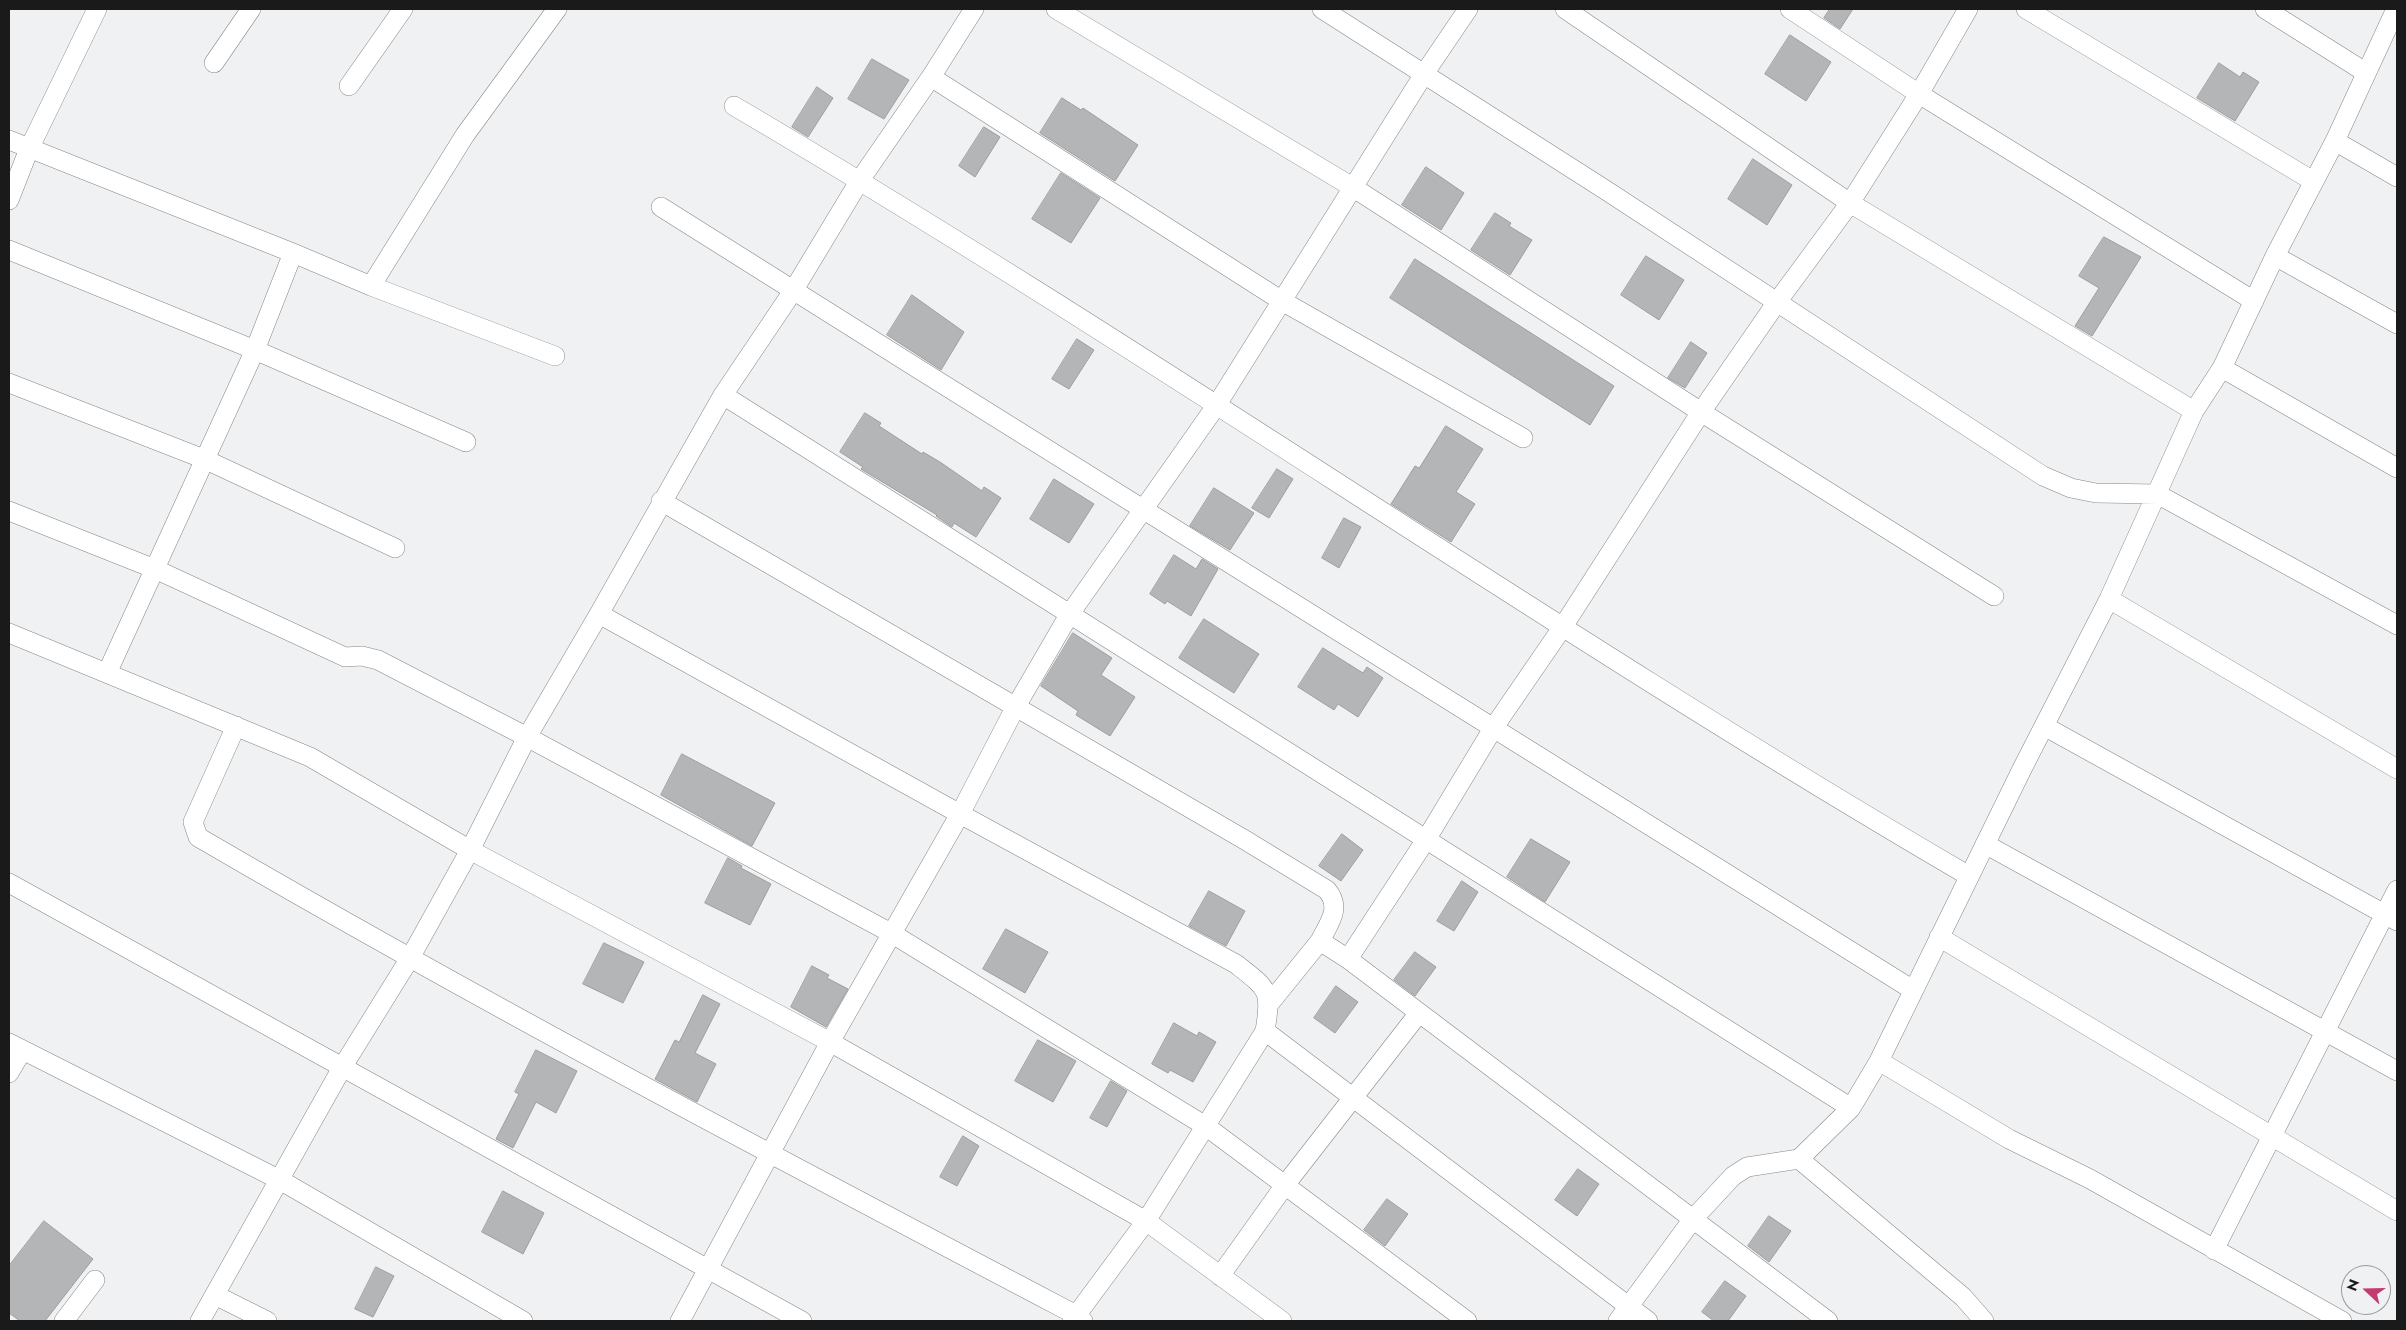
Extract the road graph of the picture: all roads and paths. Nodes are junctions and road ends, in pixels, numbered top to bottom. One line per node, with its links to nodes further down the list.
1 (97, 9): 24 (street)
2 (251, 9): 15 (street)
3 (403, 9): 19 (street)
4 (557, 9): 35 (street)
5 (974, 9): 18 (street)
6 (1056, 9): 28 (street)
7 (1322, 9): 17 (street)
8 (1468, 9): 17 (street)
9 (1565, 9): 30 (street)
10 (1790, 9): 20 (street)
11 (1968, 9): 20 (street)
12 (2026, 9): 27 (street)
13 (2265, 9): 16 (street)
14 (2395, 16): 16 (street)
15 (214, 64)
16 (2366, 72): 23 (street)
17 (1424, 74): 28 (street); 39 (street)
18 (931, 77): 26 (street); 37 (street)
19 (349, 86)
20 (1919, 94): 30 (street); 38 (street)
21 (734, 106): 26 (street)
22 (9, 140): 24 (street)
23 (2335, 141): 25 (street); 27 (street)
24 (28, 149): 29 (street); 33 (street)
25 (2397, 177)
26 (860, 180): 36 (street); 46 (street)
27 (2314, 181): 34 (street)
28 (1354, 188): 37 (street); 48 (street)
29 (9, 200)
30 (1850, 203): 39 (street); 47 (street)
31 (661, 207): 36 (street)
32 (9, 250): 41 (street)
33 (293, 252): 35 (street); 41 (street)
34 (2275, 256): 38 (street); 40 (street)
35 (371, 286): 42 (street)
36 (793, 291): 45 (street); 55 (street)
37 (1282, 301): 46 (street); 49 (street)
38 (2254, 301): 43 (street)
39 (1777, 302): 48 (street); 53 (street)
40 (2397, 324)
41 (255, 350): 50 (street); 51 (street)
42 (555, 356)
43 (2222, 368): 47 (street); 52 (street)
44 (9, 383): 51 (street)
45 (723, 395): 54 (street); 62 (street)
46 (1216, 406): 55 (street); 64 (street)
47 (2194, 411): 53 (street)
48 (1701, 412): 59 (street); 64 (street)
49 (1523, 438)
50 (466, 442)
51 (204, 459): 57 (street); 58 (street)
52 (2397, 468)
53 (2157, 494): 60 (street); 63 (street)
54 (661, 501): 61 (street); 67 (street)
55 (1141, 510): 62 (street); 70 (street)
56 (9, 511): 58 (street)
57 (395, 548)
58 (155, 569): 66 (street); 71 (street)
59 (1994, 596)
60 (2110, 599): 69 (street); 72 (street)
61 (600, 614): 71 (street); 73 (street)
62 (1069, 615): 67 (street); 74 (street)
63 (2397, 625)
64 (1562, 628): 70 (street); 77 (street)
65 (9, 632): 66 (street)
66 (107, 673): 68 (street)
67 (1015, 708): 73 (street); 83 (street)
68 (236, 726): 76 (street); 84 (street)
69 (2044, 726): 75 (street); 80 (street)
70 (1494, 727): 74 (street); 86 (street)
71 (526, 737): 76 (street); 81 (street)
72 (2397, 769)
73 (960, 814): 81 (street); 87 (street)
74 (1427, 838): 85 (street); 98 (street)
75 (1985, 844): 77 (street); 90 (street)
76 (470, 850): 84 (street); 91 (street)
77 (1969, 876): 82 (street)
78 (9, 883): 94 (street)
79 (2397, 890): 80 (street)
80 (2391, 918): 90 (street)
81 (891, 932): 91 (street); 99 (street)
82 (1939, 938): 86 (street); 100 (street)
83 (1320, 941): 85 (street); 87 (street)
84 (410, 958): 94 (street); 101 (street)
85 (1348, 959): 88 (street)
86 (1913, 990): 93 (street)
87 (1269, 1004): 89 (street)
88 (1419, 1013): 97 (street); 106 (street)
89 (1265, 1031): 97 (street); 99 (street)
90 (2326, 1031): 95 (street); 100 (street)
91 (830, 1042): 101 (street); 107 (street)
92 (15, 1047): 96 (street); 103 (street)
93 (1879, 1061): 98 (street); 108 (street)
94 (343, 1066): 103 (street); 109 (street)
95 (2397, 1071)
96 (9, 1073)
97 (1353, 1098): 104 (street); 113 (street)
98 (1851, 1108): 102 (street)
99 (1206, 1127): 104 (street); 107 (street)
100 (2272, 1137): 105 (street); 108 (street)
101 (771, 1154): 109 (street); 114 (street)
102 (1799, 1159): 106 (street); 125 (street)
103 (280, 1180): 112 (street); 118 (street)
104 (1285, 1185): 110 (street); 122 (street)
105 (2397, 1211)
106 (1693, 1219): 113 (street); 124 (street)
107 (1146, 1221): 110 (street); 114 (street)
108 (2214, 1250): 126 (street)
109 (708, 1268): 119 (street); 120 (street)
110 (1220, 1276): 121 (street)
111 (95, 1280): 115 (street)
112 (215, 1295): 116 (street); 117 (street)
113 (1624, 1314): 123 (street)
114 (1077, 1319)
115 (64, 1321)
116 (200, 1321)
117 (268, 1321)
118 (523, 1321)
119 (680, 1321)
120 (802, 1321)
121 (1282, 1321)
122 (1467, 1321)
123 (1648, 1321)
124 (1828, 1321)
125 (1984, 1321)
126 (2342, 1321)

